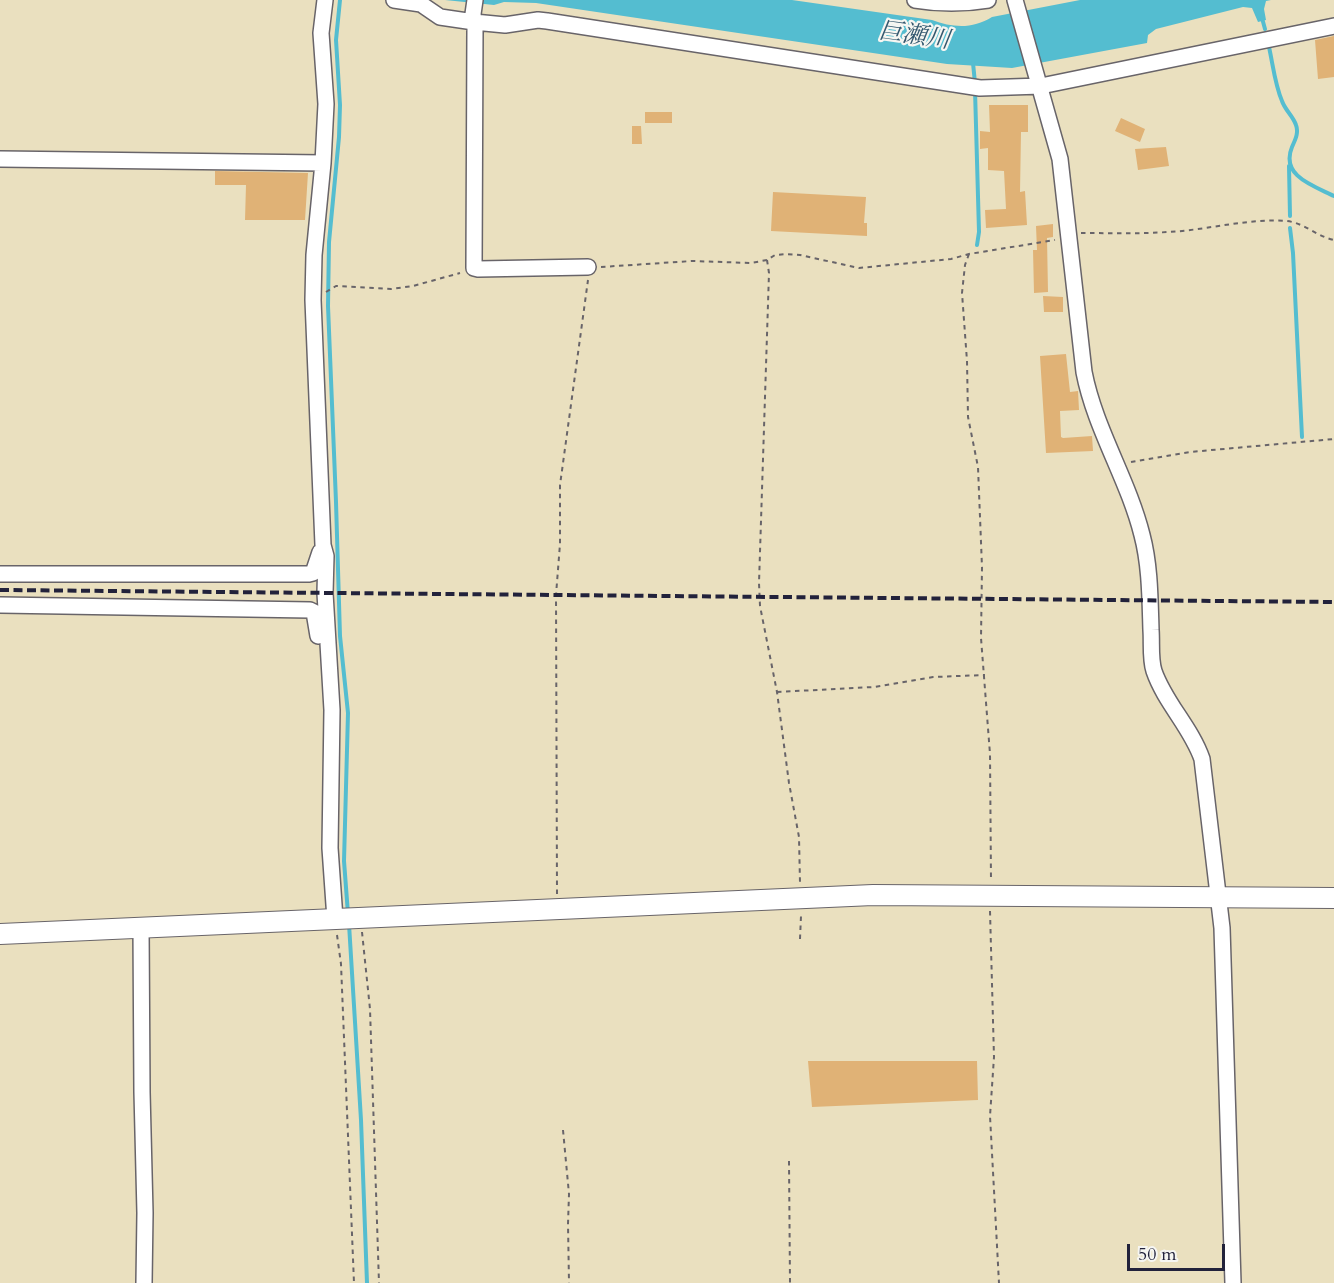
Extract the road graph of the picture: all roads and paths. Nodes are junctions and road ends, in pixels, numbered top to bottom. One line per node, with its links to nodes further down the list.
1 (325, 0): 10 (street)
2 (394, 0): 6 (street)
3 (915, 0): 4 (street)
4 (988, 0)
5 (1016, 0): 8 (street)
6 (474, 12): 8 (street); 16 (street)
7 (1334, 26): 8 (street)
8 (1040, 84): 11 (street)
9 (0, 159): 10 (street)
10 (323, 163): 20 (street)
11 (1069, 235): 12 (path); 13 (path); 19 (street)
12 (1334, 240)
13 (969, 254): 14 (path); 23 (path)
14 (767, 260): 15 (path); 25 (path)
15 (588, 267): 16 (street); 30 (path)
16 (474, 268): 17 (path)
17 (336, 286)
18 (1334, 439): 19 (path)
19 (1115, 464): 28 (street)
20 (323, 545): 21 (street); 24 (street)
21 (0, 574)
22 (0, 605): 24 (street)
23 (985, 675): 25 (path); 26 (path)
24 (330, 683): 32 (street)
25 (777, 692): 27 (path)
26 (990, 895): 27 (street); 28 (street); 43 (path)
27 (801, 897): 30 (street); 35 (path)
28 (1219, 897): 29 (street); 44 (street)
29 (1334, 898)
30 (558, 908): 31 (street)
31 (360, 918): 32 (street); 40 (path)
32 (336, 919): 33 (street); 39 (path)
33 (141, 927): 34 (street); 38 (street)
34 (0, 933)
35 (800, 939)
36 (562, 1130): 41 (path)
37 (789, 1161): 42 (path)
38 (144, 1283)
39 (354, 1283)
40 (379, 1283)
41 (569, 1283)
42 (789, 1283)
43 (999, 1283)
44 (1233, 1283)

